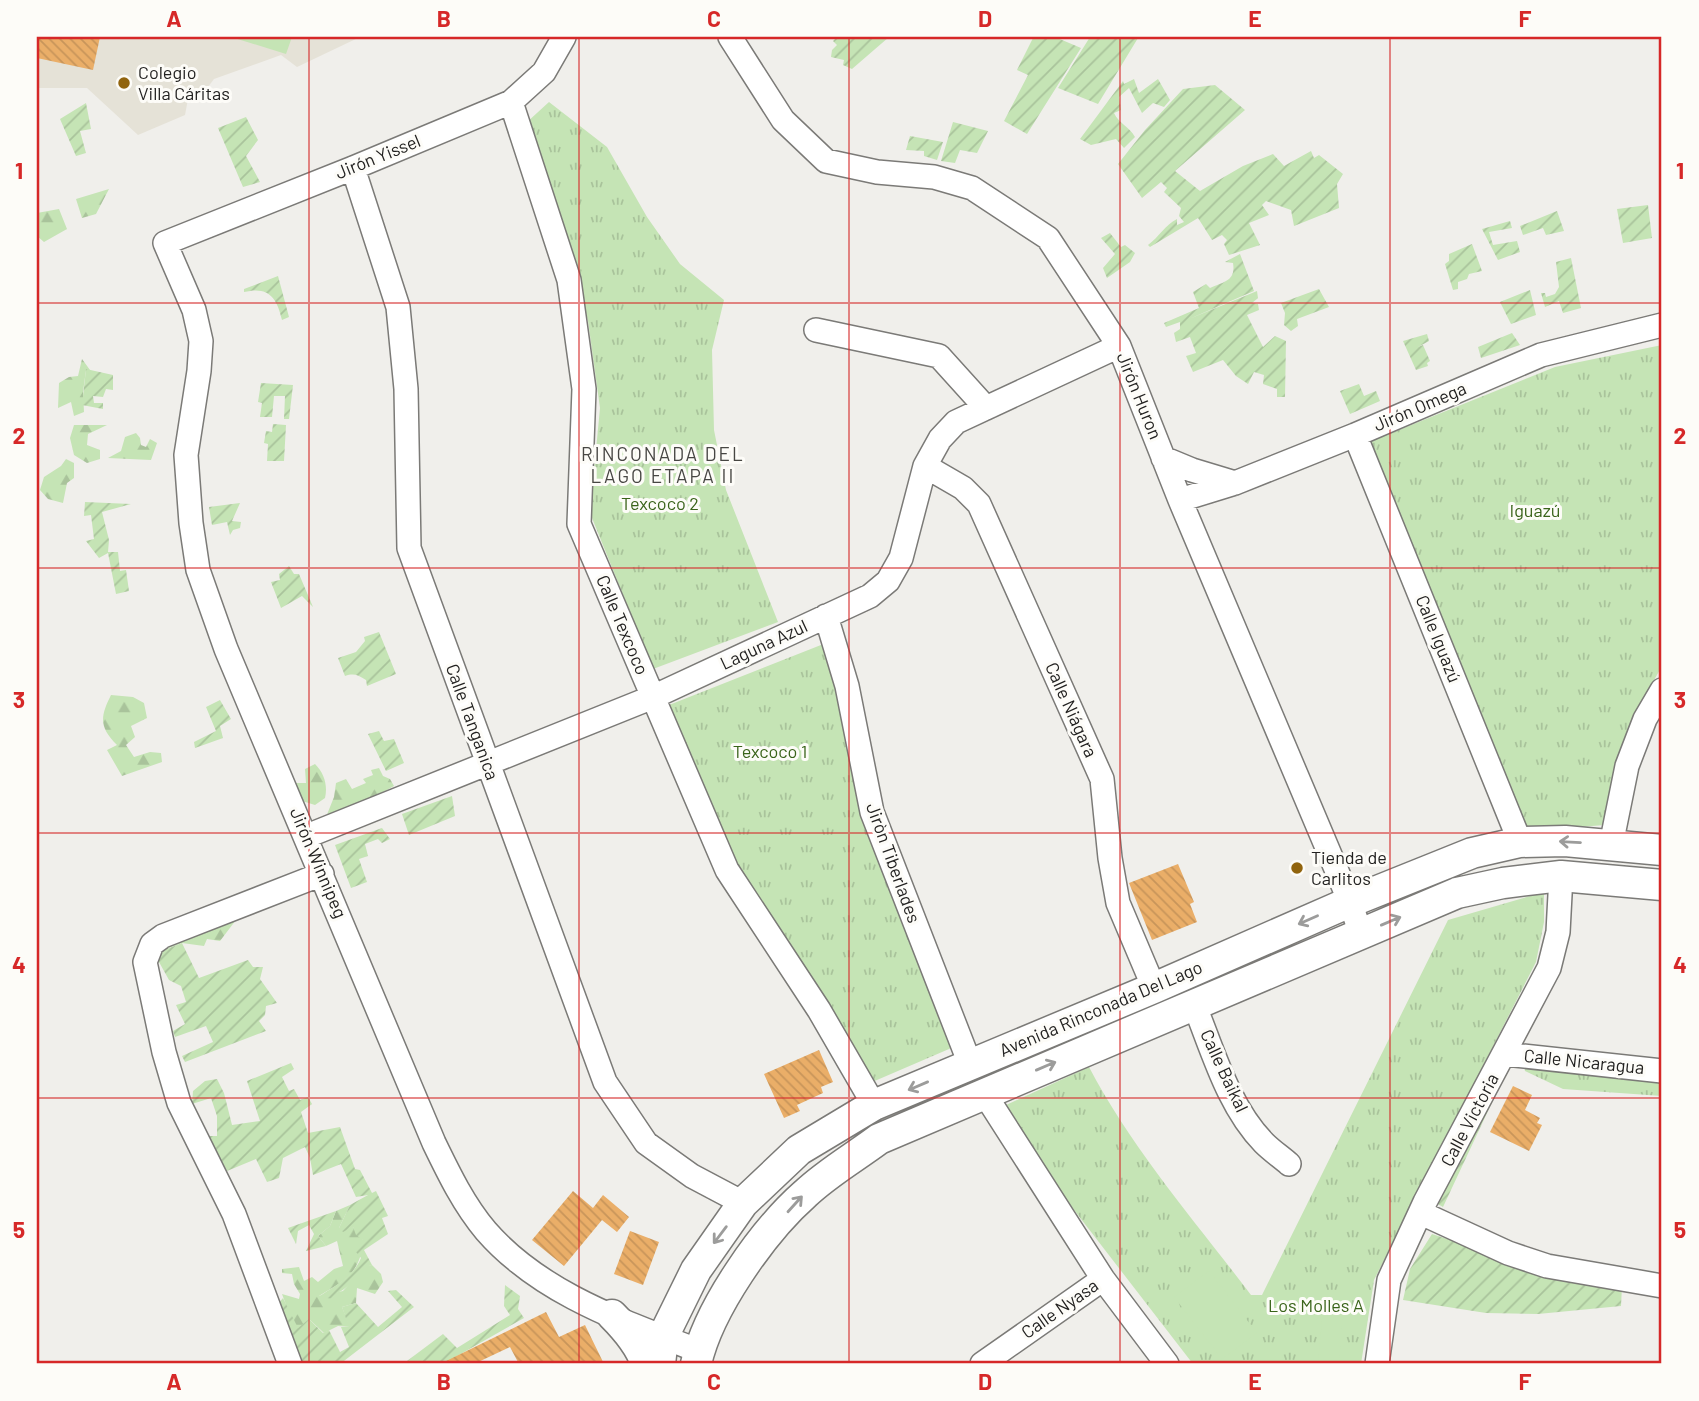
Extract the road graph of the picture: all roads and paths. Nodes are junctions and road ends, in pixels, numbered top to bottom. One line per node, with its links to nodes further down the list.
1 (565, 37): 3 (street, Jirón Yissel)
2 (730, 37): 8 (street, Jirón Huron)
3 (511, 102): 4 (street, Jirón Yissel); 17 (street, Calle Texcoco)
4 (354, 168): 5 (street, Jirón Yissel); 18 (street, Calle Tanganica)
5 (165, 243): 19 (street, Jirón Winnipeg)
6 (1662, 325): 10 (street, Jirón Omega)
7 (816, 330): 9 (street)
8 (1119, 346): 9 (street, Laguna Azul); 11 (street, Jirón Huron)
9 (986, 408): 12 (street, Laguna Azul)
10 (1355, 435): 13 (street, Jirón Omega); 20 (street, Calle Iguazú)
11 (1163, 458): 13 (street); 14 (street, Jirón Huron)
12 (925, 466): 15 (street, Laguna Azul); 28 (street, Calle Niágara)
13 (1235, 484): 14 (street, Jirón Omega)
14 (1180, 500): 26 (street, Jirón Huron)
15 (826, 616): 17 (street, Laguna Azul); 31 (street, Jiròn Tiberlades)
16 (1662, 690): 21 (street)
17 (653, 697): 18 (street, Laguna Azul); 34 (street, Calle Texcoco)
18 (487, 763): 19 (street, Laguna Azul); 36 (street, Calle Tanganica)
19 (307, 836): 23 (street, Jirón Winnipeg)
20 (1520, 842): 21 (street, Avenida Rinconada Del Lago, one-way to 20); 26 (street, Avenida Rinconada Del Lago)
21 (1611, 845): 22 (street, Avenida Rinconada Del Lago)
22 (1662, 850)
23 (322, 874): 40 (street, Jirón Winnipeg); 43 (street)
24 (1561, 876): 25 (street, Avenida Rinconada Del Lago); 27 (street, Avenida Rinconada Del Lago, one-way to 24); 30 (street, Calle Victoria)
25 (1662, 885)
26 (1350, 902): 27 (street, Jirón Huron); 28 (street, Avenida Rinconada Del Lago, one-way to 28)
27 (1361, 934): 29 (street, Avenida Rinconada Del Lago)
28 (1154, 988): 31 (street, Avenida Rinconada Del Lago)
29 (1194, 1004): 33 (street, Avenida Rinconada Del Lago, one-way to 29); 35 (street, Calle Baikal)
30 (1505, 1054): 32 (street, Calle Nicaragua); 37 (street, Calle Victoria)
31 (970, 1063): 34 (street, Avenida Rinconada Del Lago, one-way to 34)
32 (1662, 1071)
33 (984, 1093): 38 (street); 42 (street, Avenida Rinconada Del Lago, one-way to 33)
34 (874, 1105): 36 (street, Avenida Rinconada Del Lago)
35 (1289, 1164)
36 (743, 1203): 41 (street, Avenida Rinconada Del Lago, one-way to 41)
37 (1421, 1213): 39 (street); 47 (street, Calle Victoria)
38 (1103, 1279): 45 (street, Calle Nyasa); 46 (street)
39 (1662, 1286)
40 (612, 1315): 41 (street, Jirón Winnipeg); 44 (street)
41 (662, 1351): 42 (street, Jirón Winnipeg)
42 (698, 1357)
43 (290, 1364)
44 (646, 1364)
45 (982, 1364)
46 (1167, 1364)
47 (1377, 1364)

